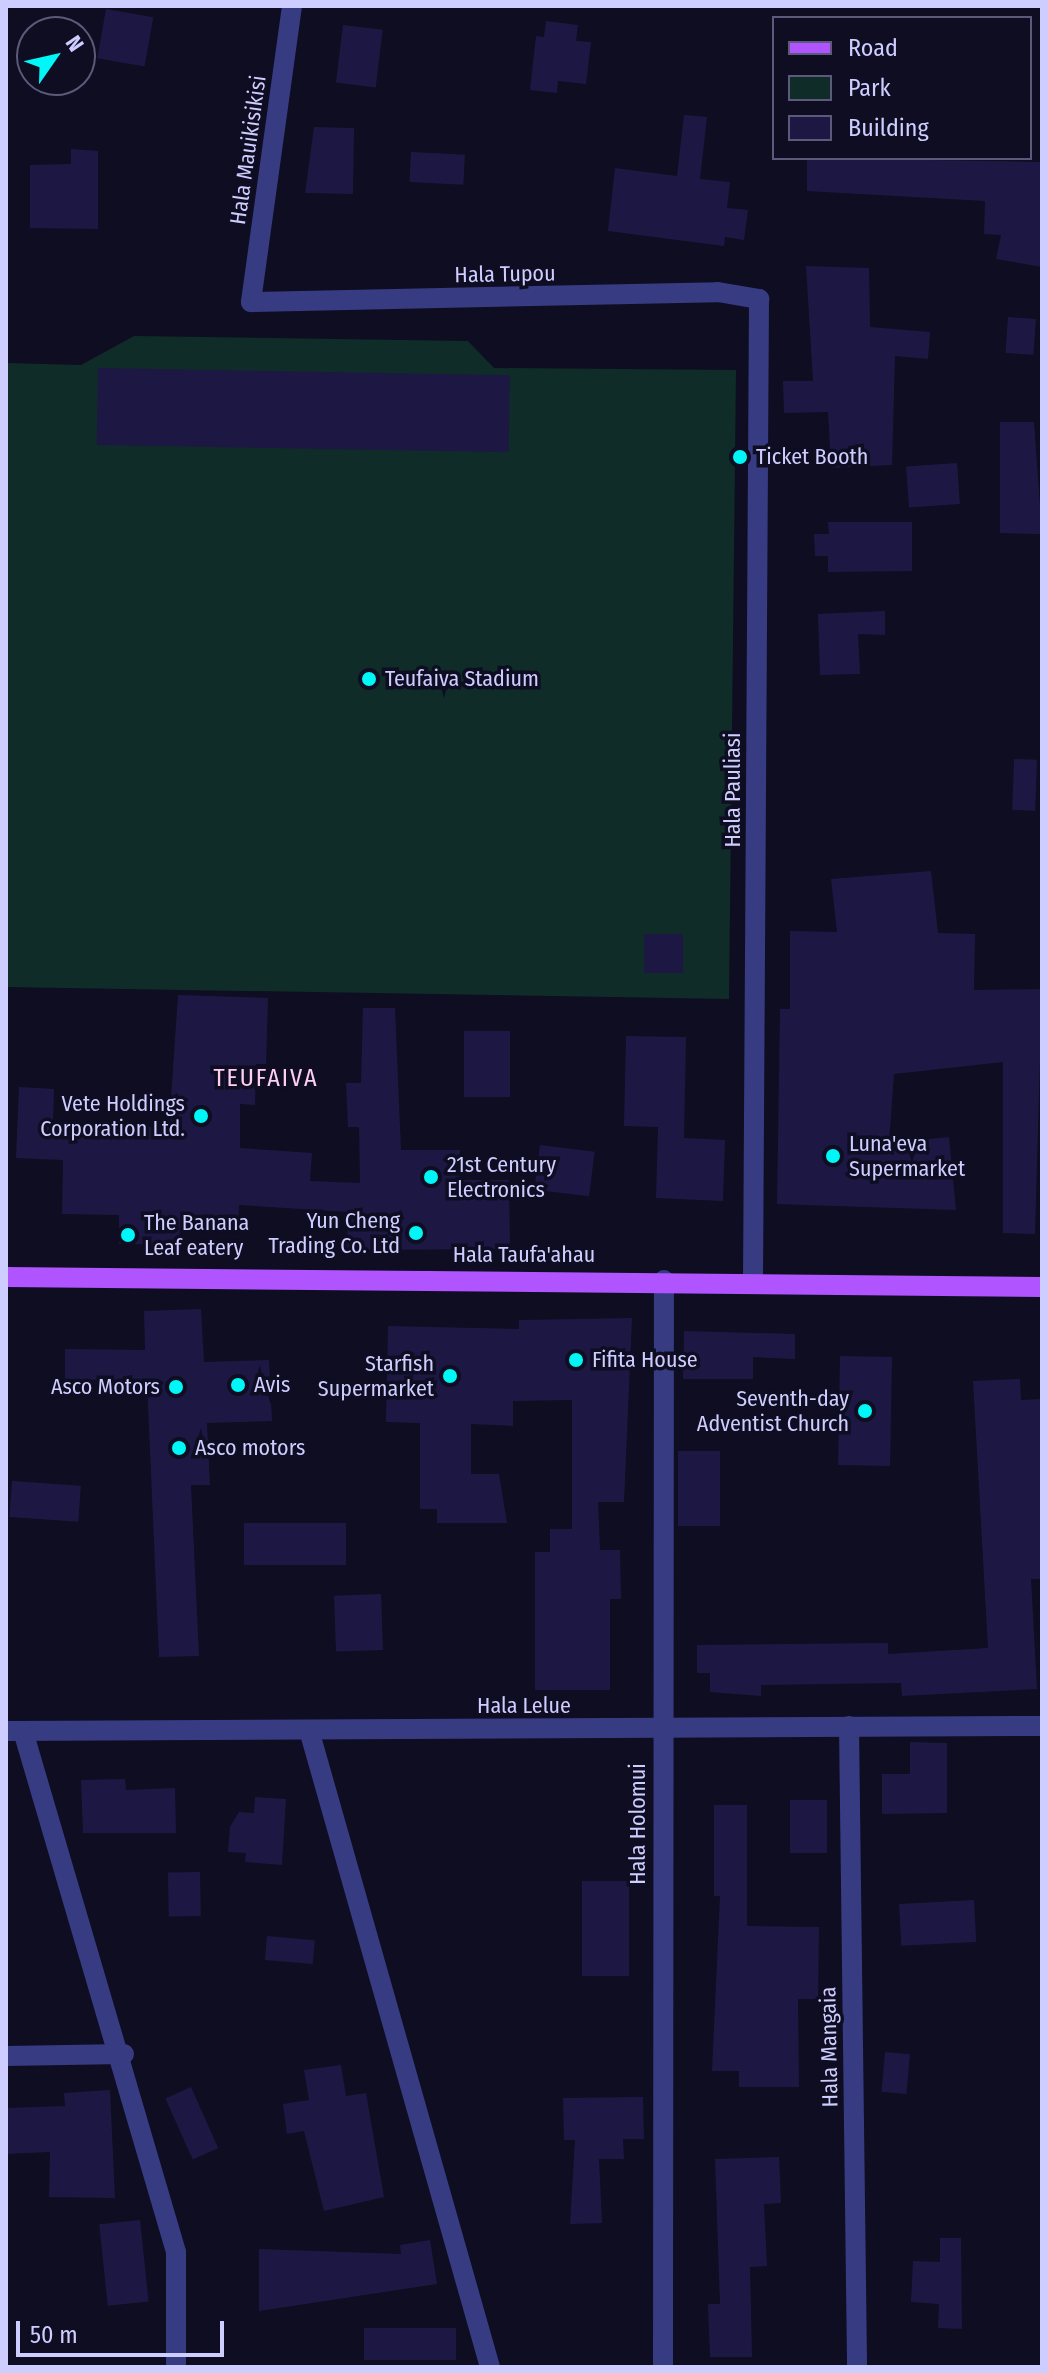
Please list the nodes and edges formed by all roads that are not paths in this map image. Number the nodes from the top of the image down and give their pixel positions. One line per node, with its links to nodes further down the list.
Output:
1 (292, 6): 3 (street, Hala Mauikisikisi)
2 (759, 299): 3 (street, Hala Tupou); 6 (street, Hala Pauliasi)
3 (251, 302)
4 (6, 1277): 5 (main road, Hala Taufa'ahau)
5 (664, 1280): 6 (main road, Hala Taufa'ahau); 10 (street, Hala Holomui)
6 (753, 1281): 7 (main road, Hala Taufa'ahau)
7 (1042, 1287)
8 (849, 1726): 9 (street, Hala Lelue); 10 (street, Hala Lelue); 18 (street, Hala Mangaia)
9 (1042, 1726)
10 (661, 1729): 11 (street, Hala Lelue); 17 (street, Hala Holomui)
11 (309, 1730): 12 (street, Hala Lelue); 16 (street)
12 (15, 1731): 13 (street)
13 (124, 2054): 14 (street); 15 (street)
14 (6, 2056)
15 (176, 2367)
16 (490, 2367)
17 (663, 2367)
18 (857, 2367)

